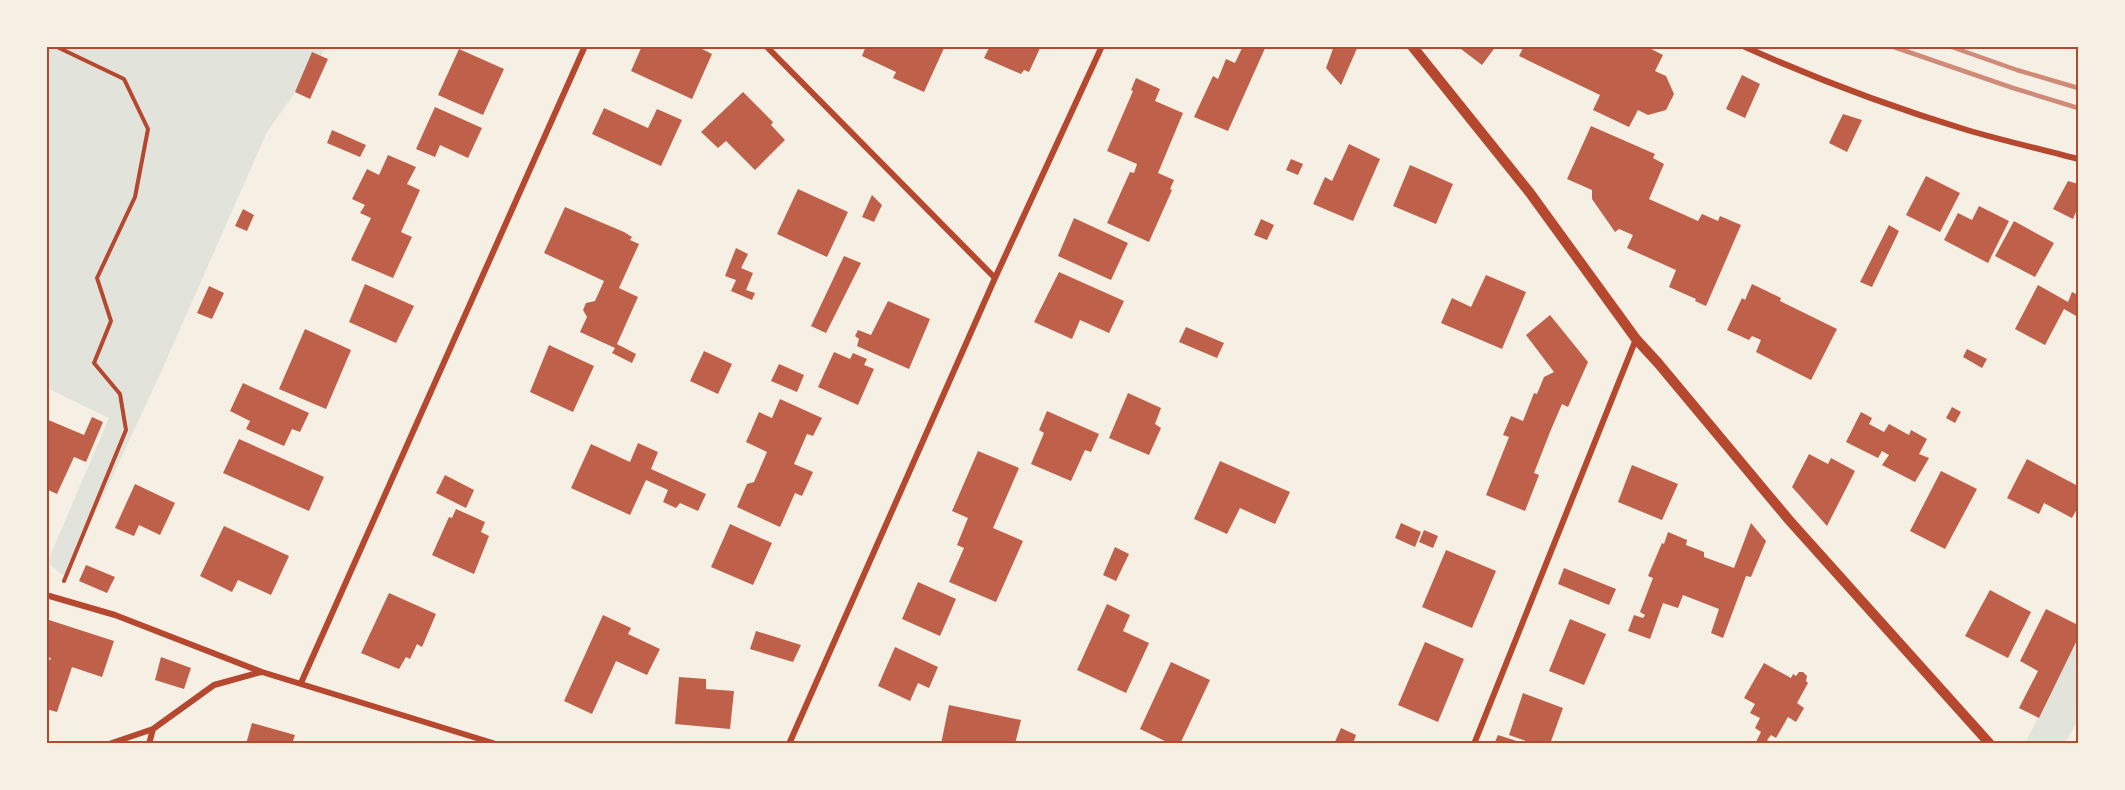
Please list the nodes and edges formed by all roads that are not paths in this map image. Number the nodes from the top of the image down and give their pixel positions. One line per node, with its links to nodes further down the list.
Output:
1 (585, 46): 11 (street)
2 (766, 46): 7 (street)
3 (1102, 46): 7 (street)
4 (1412, 46): 8 (street)
5 (1743, 46): 6 (street)
6 (2079, 159)
7 (994, 278): 16 (street)
8 (1636, 339): 17 (street); 18 (street)
9 (46, 595): 10 (street)
10 (262, 672): 11 (street); 12 (street)
11 (301, 683): 15 (street)
12 (153, 729): 13 (street); 14 (street)
13 (109, 744)
14 (149, 744)
15 (496, 744)
16 (789, 744)
17 (1474, 744)
18 (1990, 744)

